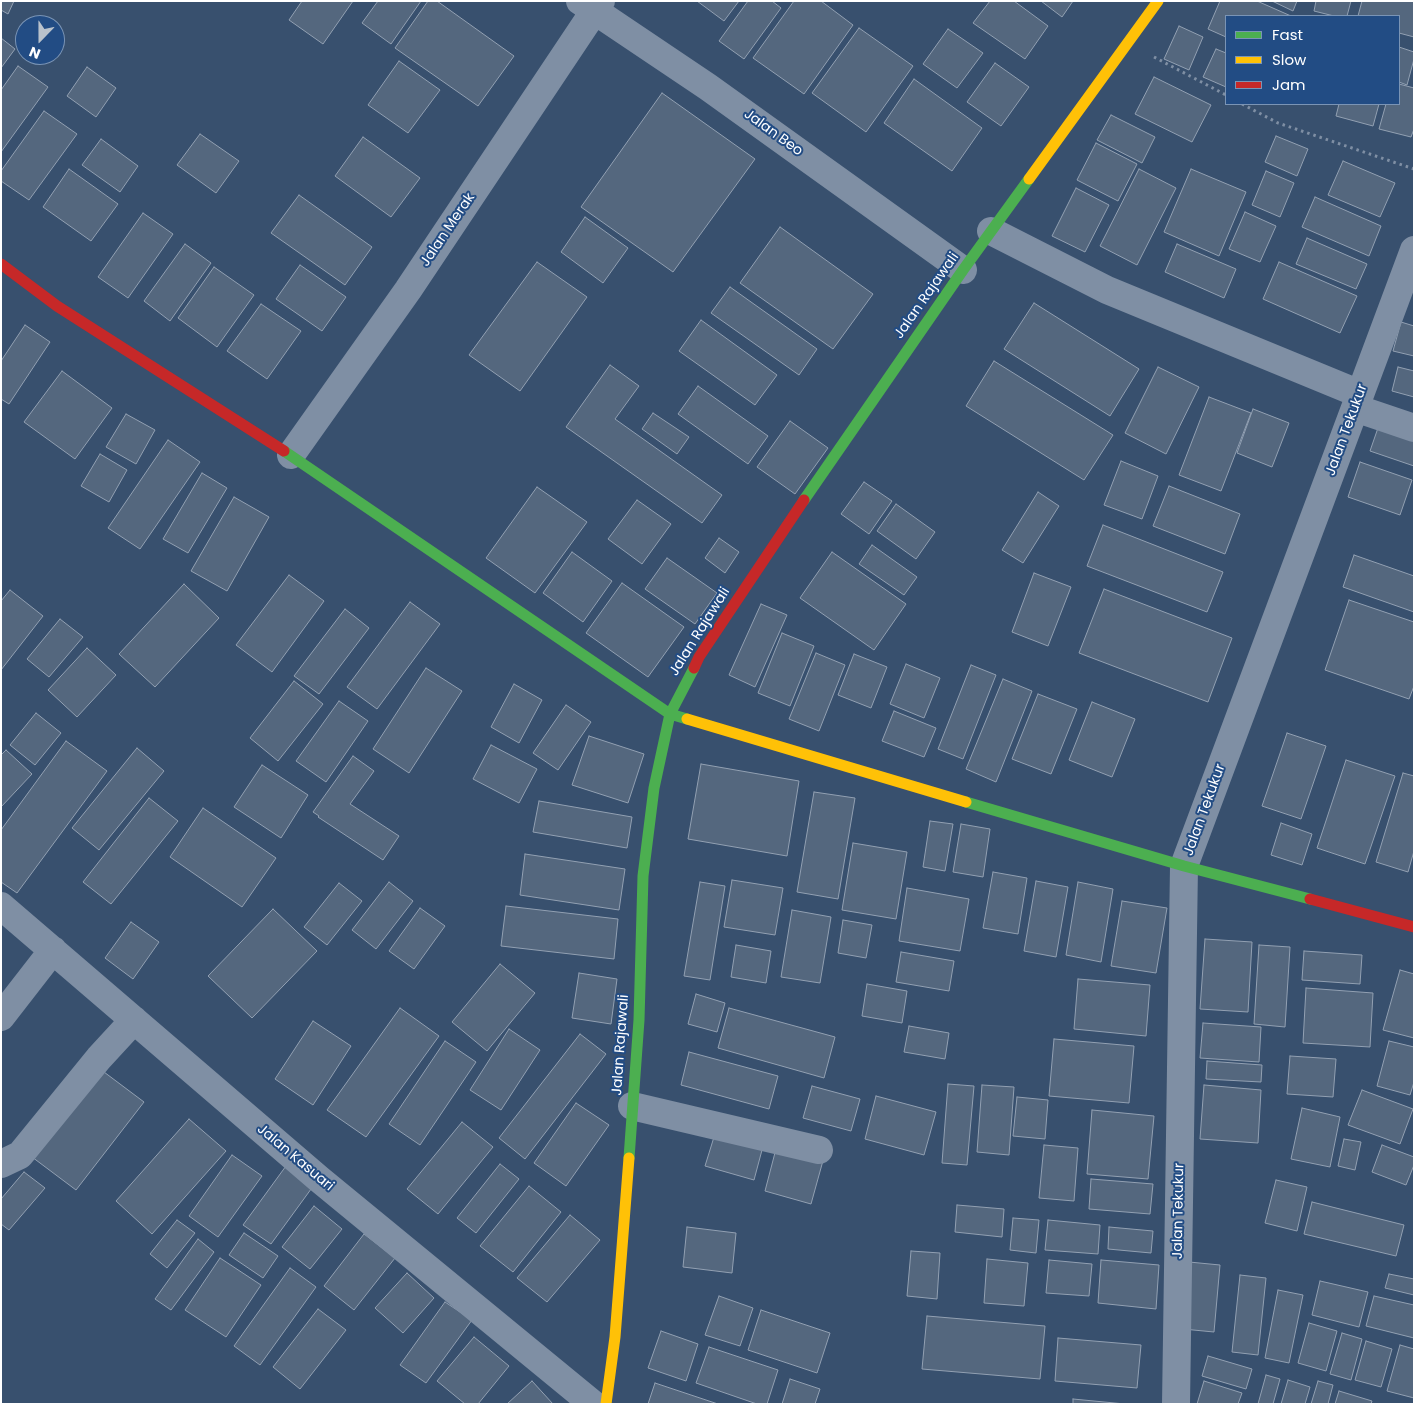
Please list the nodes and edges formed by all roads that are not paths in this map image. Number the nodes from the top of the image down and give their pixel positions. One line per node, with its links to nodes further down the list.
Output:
1 (1158, 1): 3 (street, Jalan Rajawali)
2 (592, 5): 6 (street, Jalan Beo); 9 (street, Jalan Merak)
3 (991, 231): 6 (street, Jalan Rajawali); 7 (street)
4 (1414, 250): 7 (street, Jalan Tekukur)
5 (1, 264): 9 (street)
6 (963, 270): 10 (street, Jalan Rajawali)
7 (1358, 401): 8 (street); 11 (street, Jalan Tekukur)
8 (1414, 428)
9 (291, 455): 10 (street)
10 (670, 714): 11 (street); 17 (street, Jalan Rajawali)
11 (1184, 866): 13 (street); 22 (street, Jalan Tekukur)
12 (1, 906): 14 (street, Jalan Kasuari)
13 (1414, 927)
14 (53, 950): 15 (street); 16 (street, Jalan Kasuari)
15 (1, 1017)
16 (134, 1020): 19 (street); 20 (street, Jalan Kasuari)
17 (632, 1106): 18 (street); 21 (street, Jalan Rajawali)
18 (819, 1150)
19 (1, 1164)
20 (593, 1404)
21 (606, 1404)
22 (1176, 1404)

